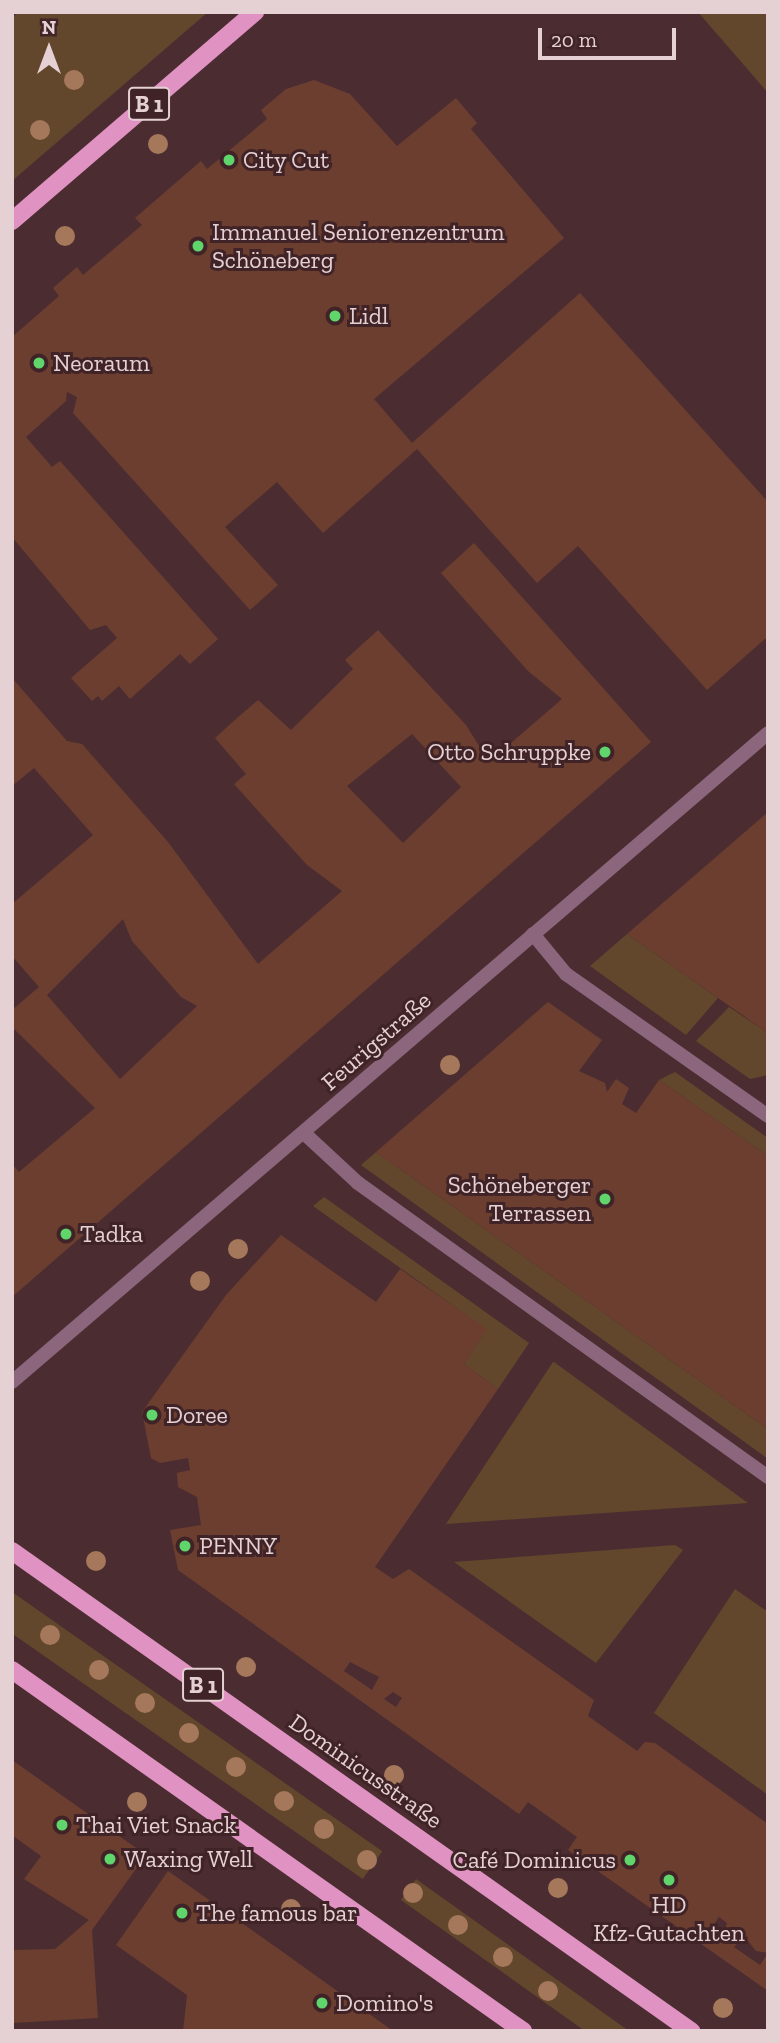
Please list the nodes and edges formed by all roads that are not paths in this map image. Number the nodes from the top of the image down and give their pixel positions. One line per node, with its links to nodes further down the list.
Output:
1 (255, 12): 2 (main road, B 1)
2 (12, 221)
3 (768, 733): 4 (street, Feurigstraße)
4 (533, 934): 5 (street); 6 (street, Feurigstraße)
5 (768, 1116)
6 (305, 1134): 7 (street, Feurigstraße); 8 (street)
7 (12, 1382)
8 (768, 1477)
9 (12, 1550): 12 (main road, Dominicusstraße / B 1)
10 (12, 1670): 11 (main road)
11 (523, 2031)
12 (691, 2031)

